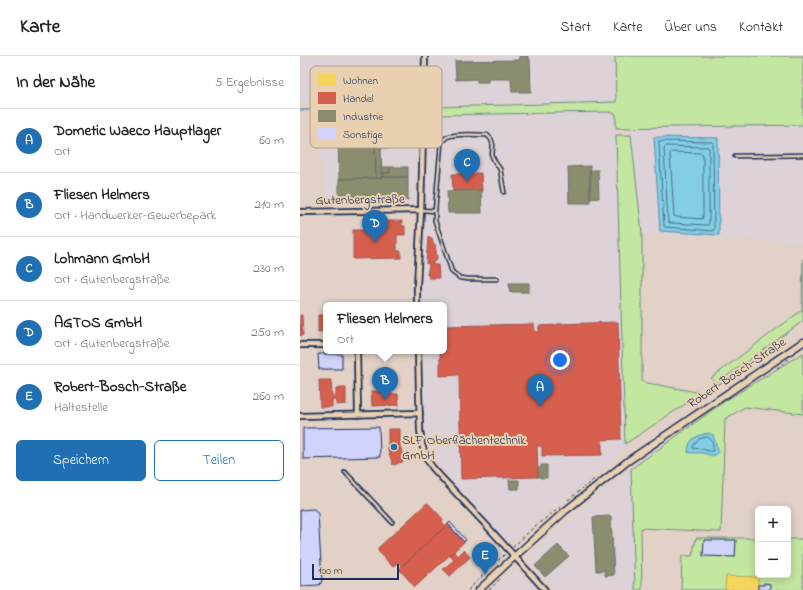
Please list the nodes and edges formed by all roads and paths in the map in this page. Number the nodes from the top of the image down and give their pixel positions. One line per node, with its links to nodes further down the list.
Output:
1 (425, 56): 2 (street, Gutenbergstraße)
2 (425, 66)
3 (442, 142): 8 (lane)
4 (423, 148): 9 (street, Gutenbergstraße)
5 (441, 148): 10 (lane)
6 (803, 155): 7 (lane)
7 (735, 156)
8 (504, 192)
9 (421, 210): 10 (lane); 11 (street, Gutenbergstraße); 13 (street, Gutenbergstraße)
10 (435, 211): 12 (lane)
11 (300, 212)
12 (497, 279)
13 (417, 302)
14 (803, 342): 26 (street, Robert-Bosch-Straße)
15 (300, 345): 16 (street)
16 (323, 345)
17 (357, 354): 22 (street)
18 (418, 354): 21 (street)
19 (791, 358): 20 (path)
20 (772, 371)
21 (420, 413): 22 (street); 26 (street)
22 (358, 415): 23 (street)
23 (300, 416)
24 (345, 472): 25 (lane)
25 (392, 522)
26 (514, 557): 28 (street, Robert-Bosch-Straße); 30 (street)
27 (504, 576): 29 (path)
28 (479, 590)
29 (489, 590)
30 (545, 590)

